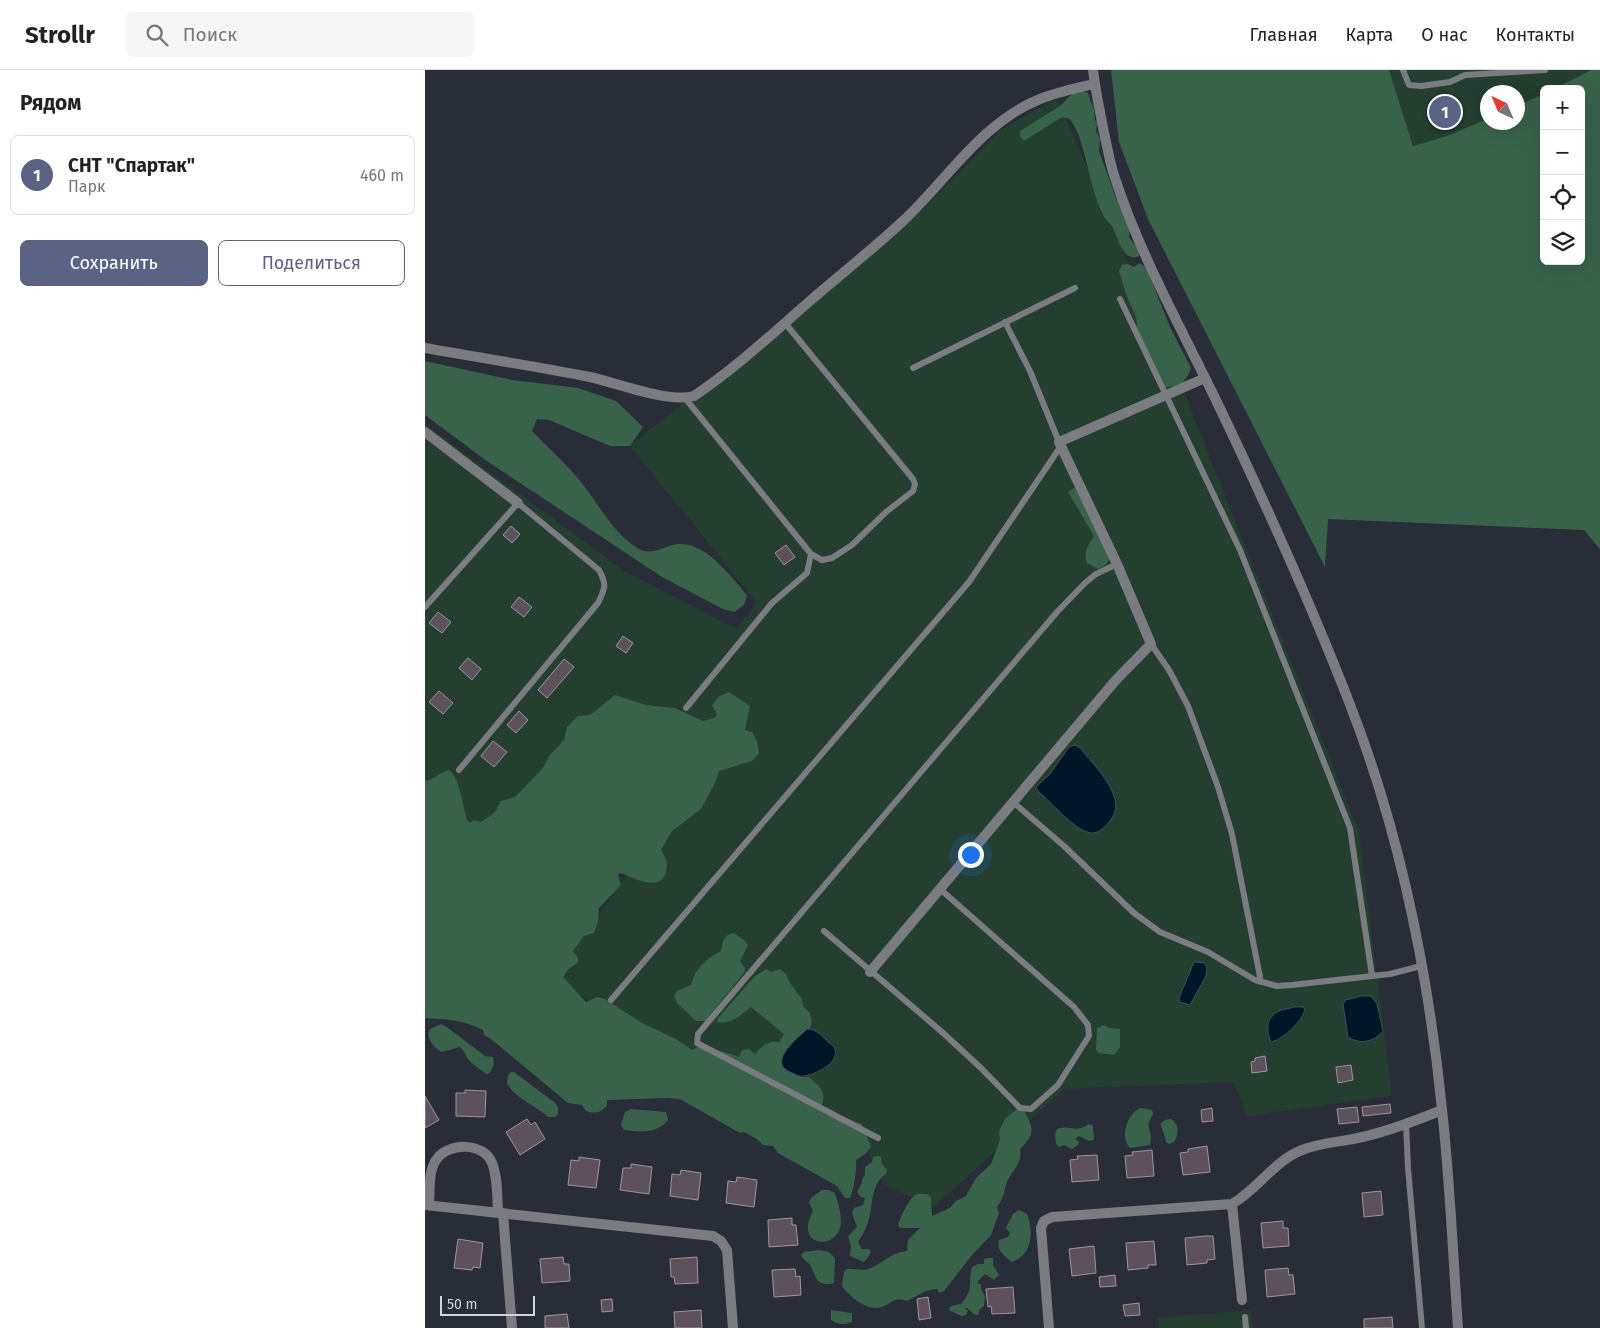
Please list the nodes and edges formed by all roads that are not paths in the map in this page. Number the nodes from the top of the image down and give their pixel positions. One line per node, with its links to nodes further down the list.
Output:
1 (1093, 70): 4 (street)
2 (1403, 70): 3 (lane)
3 (1545, 70)
4 (1094, 84): 7 (street); 11 (street)
5 (1075, 288): 8 (lane)
6 (1120, 299): 12 (lane)
7 (785, 322): 13 (street); 17 (lane)
8 (1005, 322): 10 (lane); 15 (lane)
9 (425, 348): 13 (street)
10 (913, 368)
11 (1205, 378): 12 (street); 26 (street)
12 (1166, 395): 15 (street); 28 (lane)
13 (685, 398): 17 (lane)
14 (425, 432): 16 (street)
15 (1060, 444): 18 (street); 30 (lane)
16 (518, 503): 19 (lane); 22 (lane)
17 (811, 554): 21 (lane)
18 (1117, 564): 20 (street); 33 (lane)
19 (425, 607)
20 (1151, 644): 23 (street); 29 (lane)
21 (686, 708)
22 (459, 770)
23 (1013, 802): 24 (street); 29 (lane)
24 (940, 889): 27 (street); 27 (lane)
25 (824, 931): 27 (lane)
26 (1421, 966): 28 (lane); 31 (street)
27 (870, 972)
28 (1372, 976): 29 (lane)
29 (1261, 982)
30 (611, 1000)
31 (1443, 1110): 32 (street); 44 (street)
32 (1406, 1124): 34 (street); 43 (lane)
33 (878, 1138)
34 (1232, 1204): 37 (street); 41 (street)
35 (427, 1205): 36 (street); 36 (street)
36 (500, 1213): 39 (street); 40 (street)
37 (1242, 1300)
38 (1245, 1317): 42 (lane)
39 (512, 1328)
40 (733, 1328)
41 (1049, 1328)
42 (1246, 1328)
43 (1422, 1328)
44 (1458, 1328)

